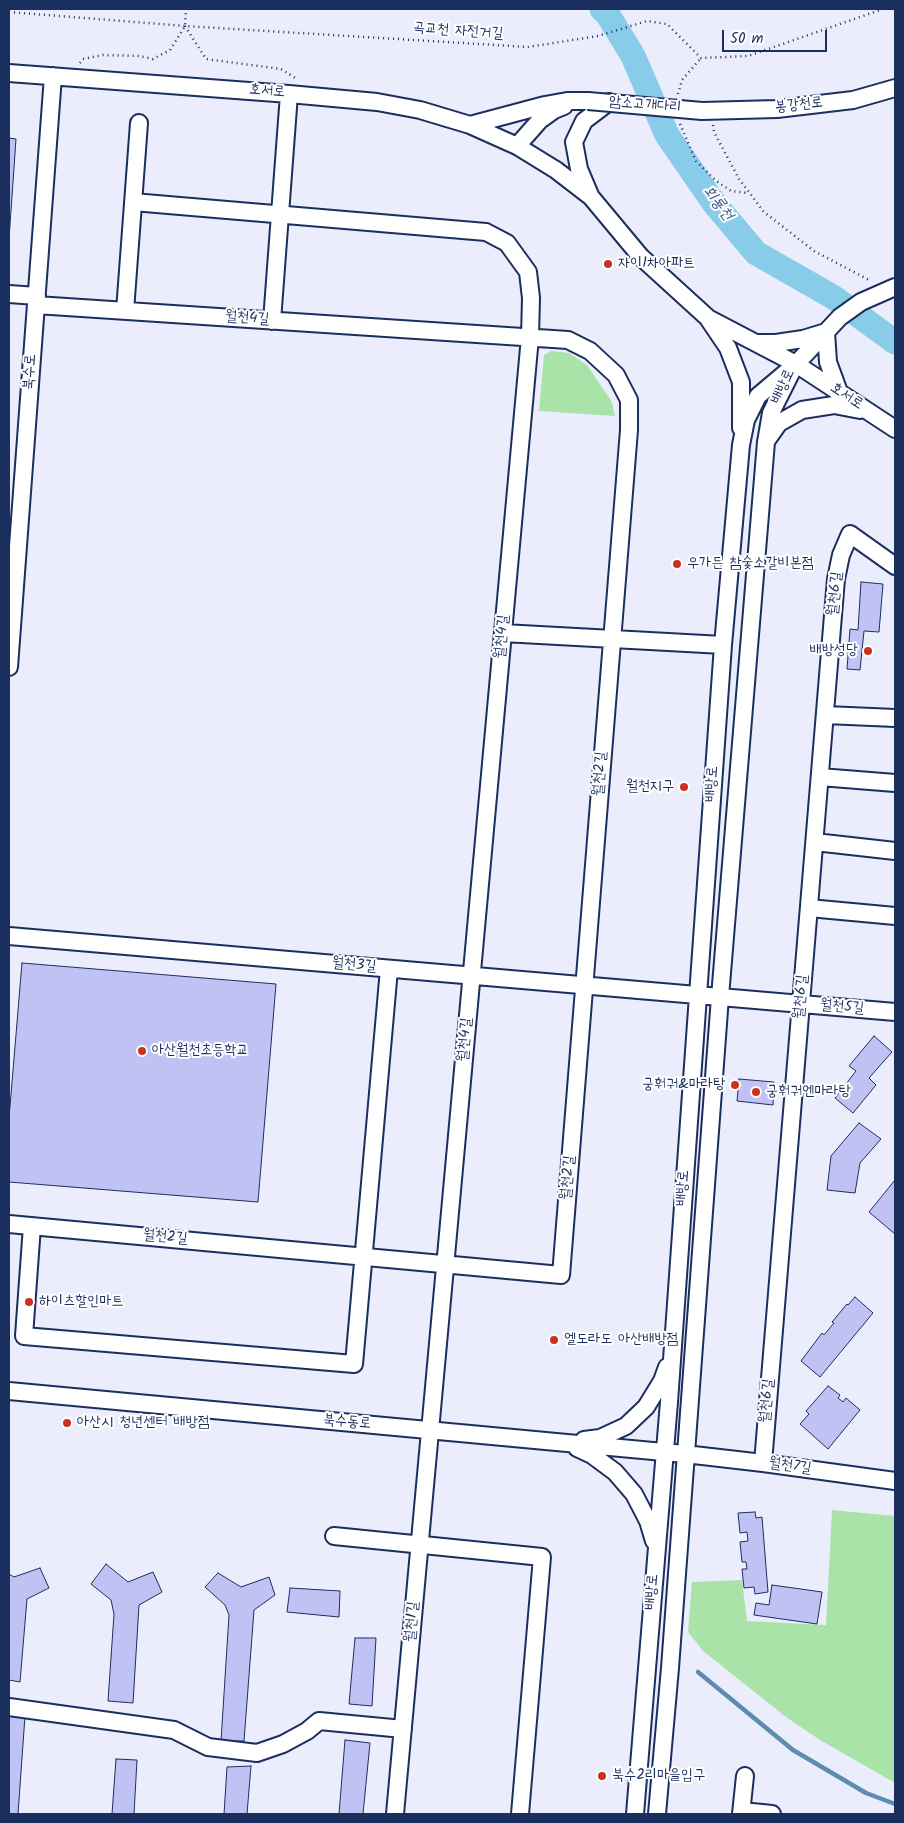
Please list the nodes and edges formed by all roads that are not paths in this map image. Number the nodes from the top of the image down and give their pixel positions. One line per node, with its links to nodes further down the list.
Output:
1 (9, 73): 2 (street, 호서로)
2 (53, 76): 4 (street, 호서로); 15 (street, 북수로)
3 (895, 88): 6 (street, 봉강천로)
4 (296, 94): 8 (street, 호서로); 12 (street)
5 (590, 108): 6 (street, 암소고개다리, bridge); 8 (street); 9 (street); 10 (street)
6 (706, 111)
7 (139, 122): 11 (street)
8 (470, 125): 9 (street, 호서로)
9 (517, 146): 10 (street, 호서로)
10 (591, 197): 17 (street)
11 (133, 202): 12 (street); 16 (street)
12 (280, 214): 18 (street); 19 (street)
13 (888, 291): 20 (street)
14 (9, 294): 15 (street, 월천4길)
15 (36, 300): 16 (street, 월천4길); 28 (street, 북수로)
16 (125, 311): 18 (street, 월천4길)
17 (708, 318): 21 (street, 호서로); 27 (street)
18 (272, 321): 19 (street, 월천4길)
19 (530, 337): 30 (street, 월천4길); 31 (street, 월천2길)
20 (815, 338): 21 (street); 22 (street); 23 (street)
21 (754, 342): 22 (street, 호서로)
22 (796, 364): 23 (street, 호서로); 26 (street, 배방로); 27 (street, 배방로)
23 (839, 392): 24 (street, 호서로)
24 (869, 412): 25 (street, 호서로); 26 (street)
25 (895, 430)
26 (766, 442): 47 (street, 배방로)
27 (741, 450): 32 (street, 배방로)
28 (15, 496): 33 (street, 북수로)
29 (895, 566): 34 (street, 월천6길)
30 (503, 633): 31 (street); 44 (street, 월천4길)
31 (611, 639): 32 (street); 45 (street, 월천2길)
32 (723, 645): 46 (street, 배방로)
33 (9, 668)
34 (826, 715): 35 (street); 36 (street, 월천6길)
35 (895, 718)
36 (820, 777): 37 (street); 38 (street, 월천6길)
37 (895, 783)
38 (815, 842): 39 (street); 40 (street, 월천6길)
39 (895, 850)
40 (809, 908): 41 (street); 48 (street, 월천6길)
41 (895, 916)
42 (9, 936): 43 (street, 월천3길)
43 (388, 968): 44 (street, 월천3길); 52 (street)
44 (472, 976): 45 (street, 월천3길); 53 (street, 월천4길)
45 (584, 985): 46 (street, 월천3길); 53 (street, 월천2길)
46 (698, 995): 47 (street, 월천5길); 54 (street, 배방로)
47 (720, 997): 48 (street, 월천5길); 59 (street, 배방로)
48 (801, 1004): 49 (street, 월천5길); 60 (street, 월천6길)
49 (895, 1012)
50 (9, 1224): 51 (street, 월천2길)
51 (32, 1226): 52 (street, 월천2길); 52 (street)
52 (364, 1256): 53 (street, 월천2길)
53 (446, 1264): 56 (street, 월천4길)
54 (672, 1348): 57 (street); 58 (street, 배방로)
55 (9, 1392): 56 (street, 북수동로)
56 (430, 1430): 57 (street, 북수동로); 63 (street, 월천1길)
57 (566, 1443): 58 (street, 북수동로); 64 (street)
58 (665, 1452): 59 (street, 북수동로); 64 (street, 배방로)
59 (685, 1454): 60 (street, 월천7길); 72 (street, 배방로)
60 (763, 1463): 61 (street, 월천7길)
61 (895, 1481)
62 (334, 1536): 63 (street)
63 (420, 1544): 66 (street, 월천1길); 70 (street)
64 (656, 1551): 71 (street, 배방로)
65 (9, 1707): 66 (street)
66 (403, 1729): 69 (street, 월천1길)
67 (745, 1776): 68 (street)
68 (742, 1813): 73 (street)
69 (395, 1814)
70 (520, 1814)
71 (635, 1814)
72 (657, 1814)
73 (772, 1814)

